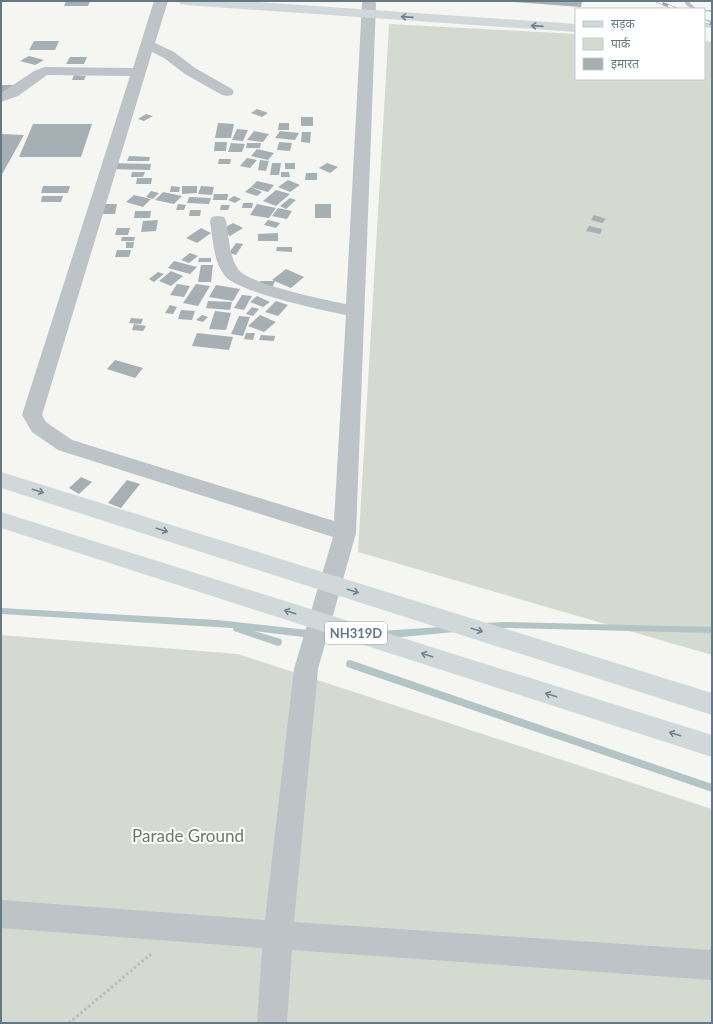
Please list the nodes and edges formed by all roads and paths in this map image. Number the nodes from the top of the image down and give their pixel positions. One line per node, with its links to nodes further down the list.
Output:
1 (161, 1): 7 (street)
2 (185, 1): 4 (main road)
3 (339, 1): 4 (main road)
4 (374, 5): 5 (main road); 6 (main road, one-way to 4); 12 (street)
5 (575, 17)
6 (575, 28)
7 (147, 45): 8 (street); 9 (street)
8 (139, 72): 10 (street); 15 (street)
9 (227, 92)
10 (1, 98)
11 (218, 221): 12 (street)
12 (355, 312): 15 (street)
13 (1, 480): 16 (main road, NH319D, one-way to 16)
14 (1, 520): 17 (main road, NH319D, one-way to 14)
15 (345, 533): 20 (street)
16 (712, 704)
17 (712, 746)
18 (1, 914): 19 (street)
19 (184, 927): 20 (street); 22 (path)
20 (278, 935): 21 (street); 23 (street)
21 (712, 965)
22 (69, 1023)
23 (272, 1023)

